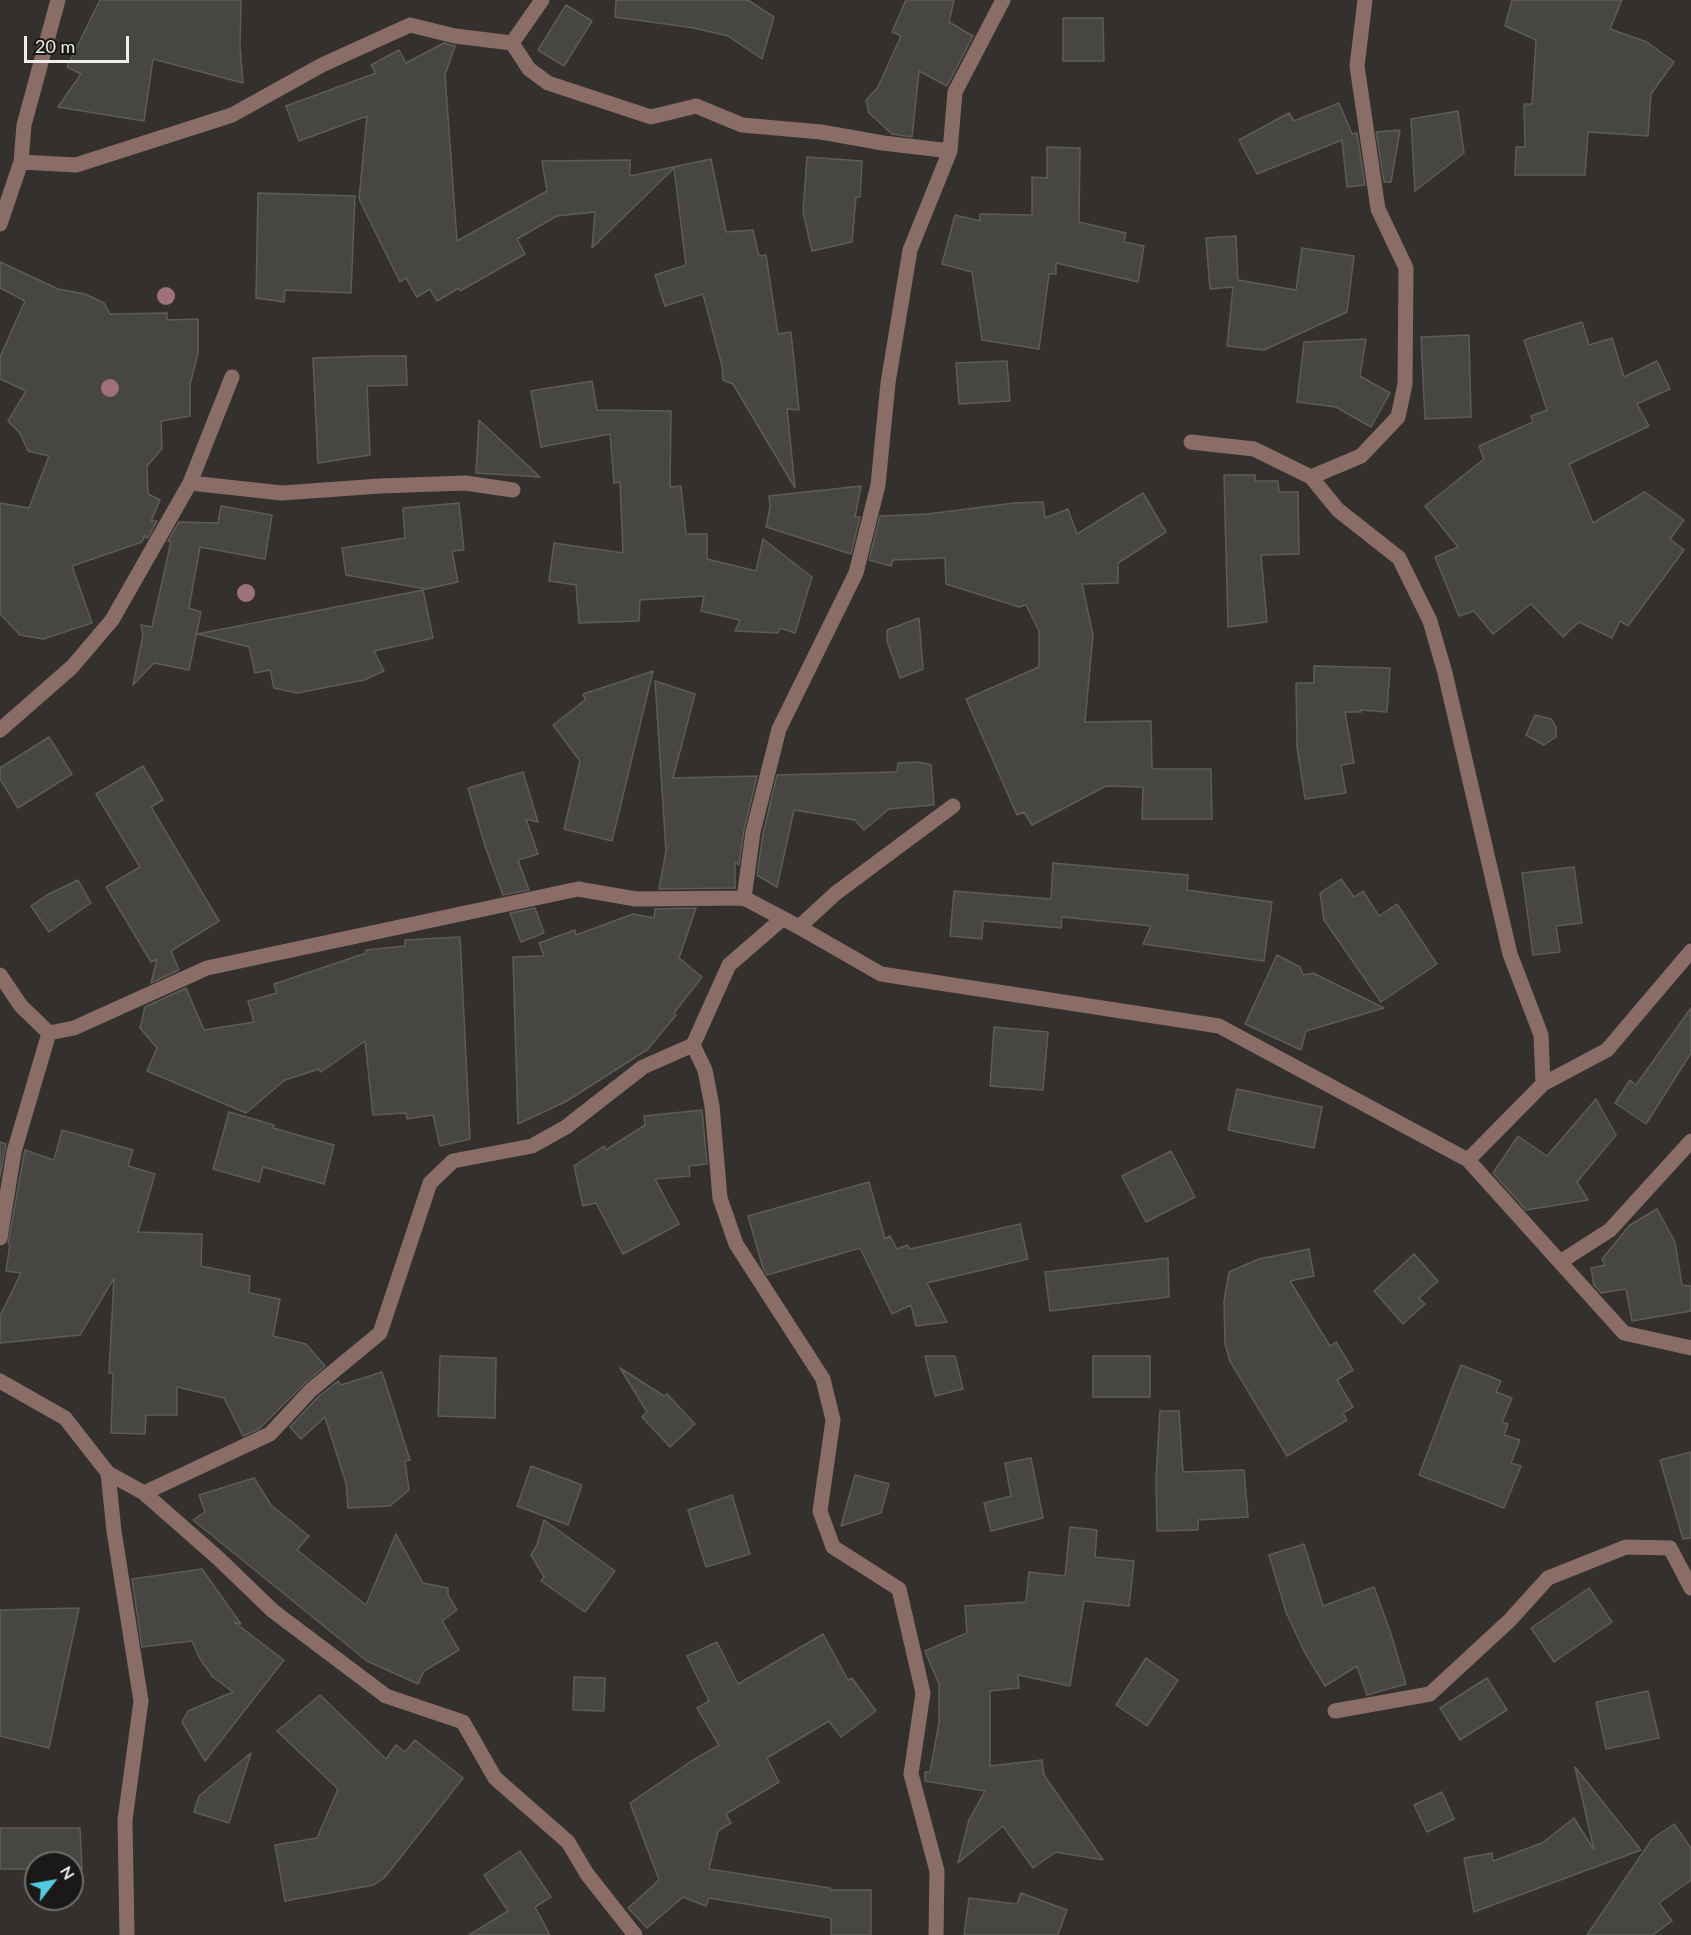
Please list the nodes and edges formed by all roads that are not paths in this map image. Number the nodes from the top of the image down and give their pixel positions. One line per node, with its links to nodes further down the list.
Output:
1 (58, 0): 7 (street)
2 (542, 0): 5 (street)
3 (1003, 0): 6 (street)
4 (1365, 0): 11 (street)
5 (512, 43): 6 (street); 7 (street)
6 (950, 151): 16 (street)
7 (21, 162): 8 (street)
8 (0, 224)
9 (232, 377): 12 (street)
10 (1191, 442): 11 (street)
11 (1311, 477): 23 (street)
12 (190, 483): 13 (street); 14 (street)
13 (513, 490)
14 (0, 730)
15 (952, 806): 18 (street)
16 (744, 898): 17 (street); 21 (street)
17 (782, 919): 18 (street); 22 (street)
18 (799, 927): 25 (street)
19 (1691, 951): 23 (street)
20 (0, 975): 21 (street)
21 (49, 1033): 26 (street)
22 (693, 1045): 31 (street); 36 (street)
23 (1543, 1084): 25 (street)
24 (1691, 1141): 27 (street)
25 (1468, 1160): 27 (street)
26 (0, 1238)
27 (1560, 1262): 28 (street)
28 (1691, 1348)
29 (0, 1381): 30 (street)
30 (108, 1473): 31 (street); 34 (street)
31 (144, 1493): 35 (street)
32 (1691, 1588): 33 (street)
33 (1335, 1711)
34 (127, 1935)
35 (635, 1935)
36 (936, 1935)

